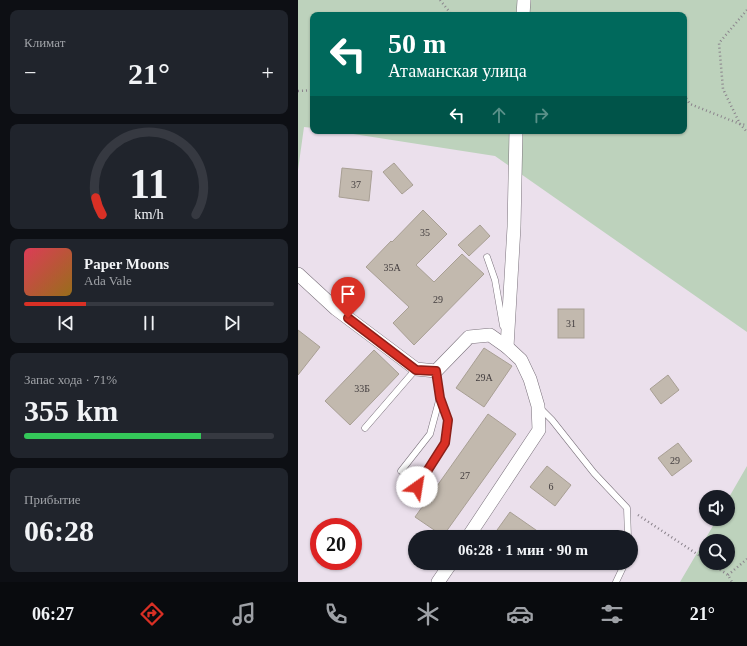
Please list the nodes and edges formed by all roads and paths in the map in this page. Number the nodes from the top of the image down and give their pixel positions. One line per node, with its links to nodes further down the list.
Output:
1 (440, 0): 4 (path)
2 (524, 0): 5 (street)
3 (747, 10): 9 (path)
4 (450, 12)
5 (523, 12)
6 (310, 90): 7 (path)
7 (298, 91)
8 (687, 100): 9 (path)
9 (740, 124): 10 (path); 11 (path)
10 (747, 125)
11 (747, 132)
12 (516, 134): 15 (street)
13 (487, 257): 15 (lane)
14 (298, 274): 16 (street)
15 (508, 347): 17 (street); 19 (street)
16 (416, 370): 17 (street); 20 (lane)
17 (436, 371): 18 (lane)
18 (440, 398): 21 (lane); 22 (lane)
19 (538, 406): 23 (lane); 24 (street)
20 (365, 428)
21 (401, 471)
22 (417, 487)
23 (627, 508): 25 (lane); 26 (path)
24 (473, 530)
25 (628, 530)
26 (699, 555)
27 (747, 559): 31 (path)
28 (446, 570): 32 (street)
29 (622, 570): 33 (lane)
30 (720, 570): 31 (path)
31 (728, 575): 34 (path)
32 (438, 582)
33 (616, 582)
34 (732, 582)

